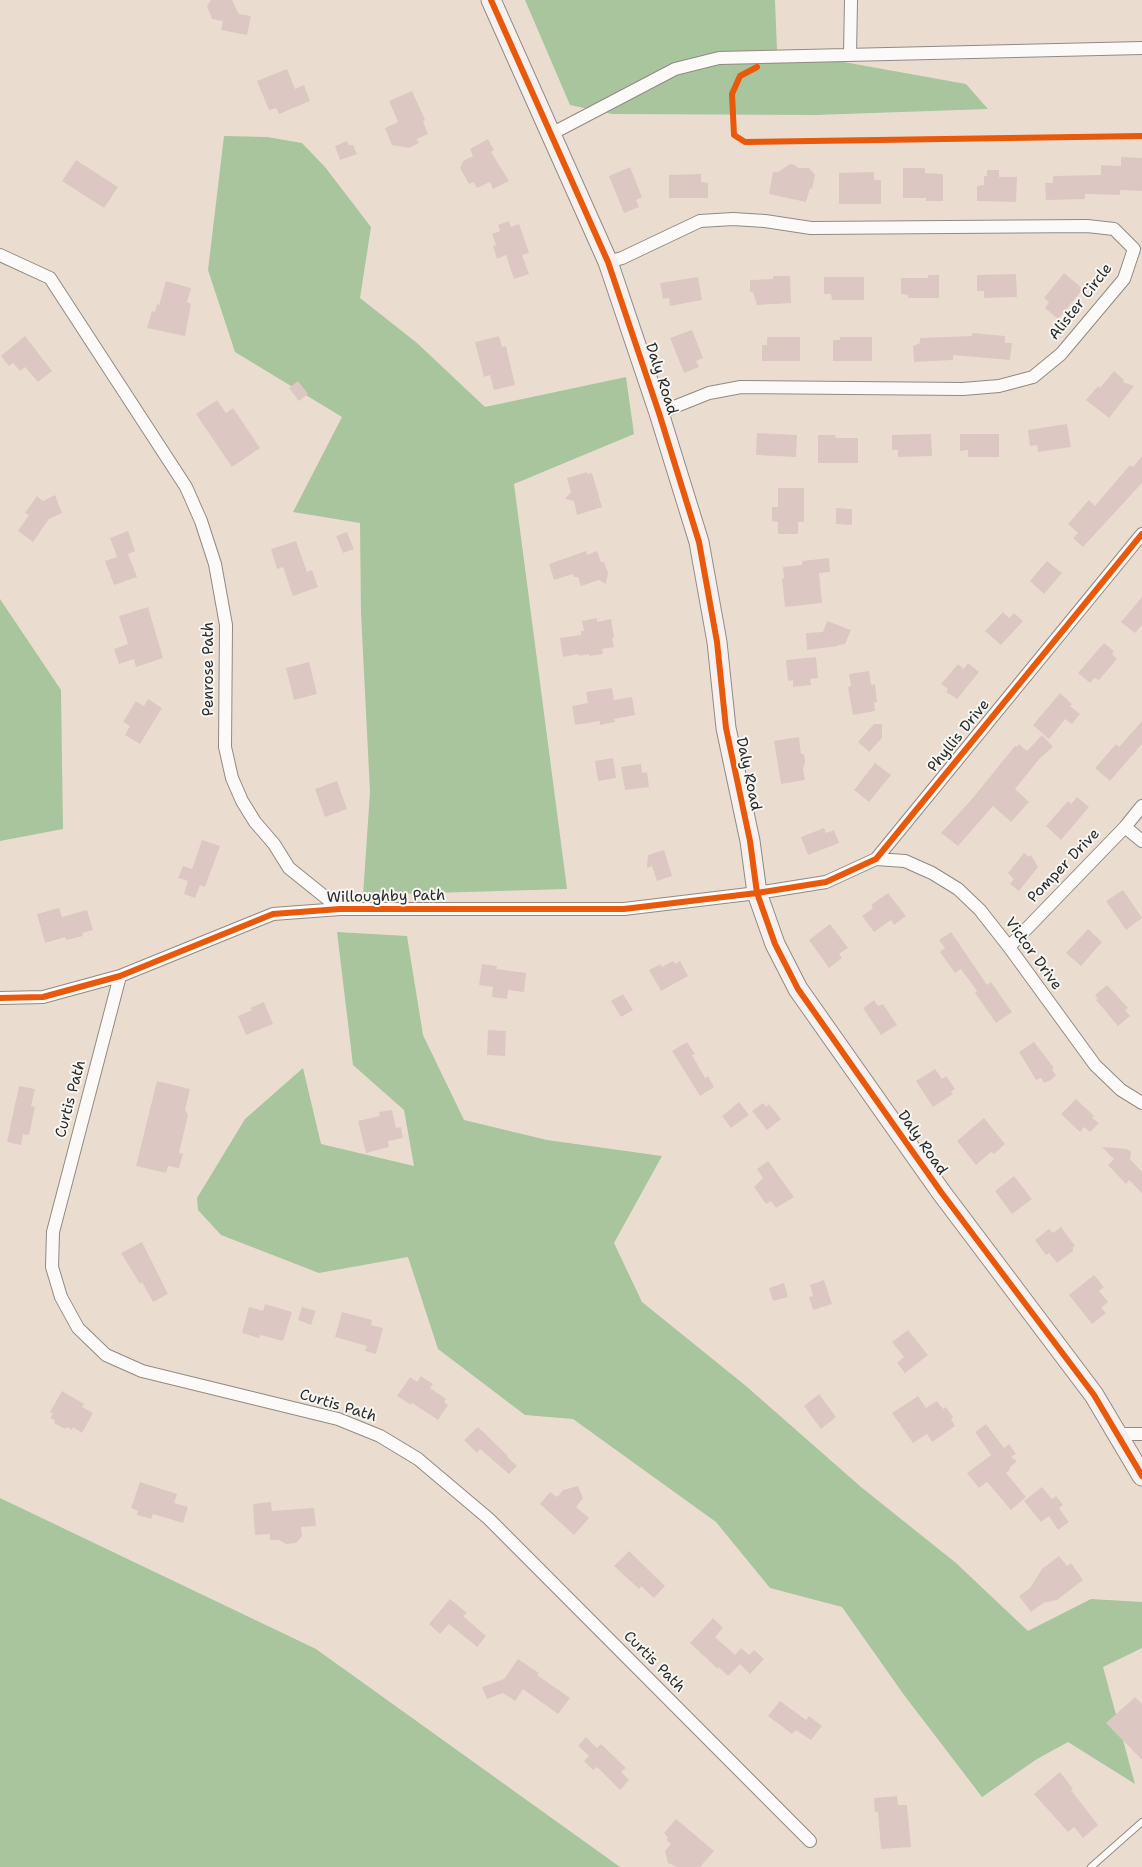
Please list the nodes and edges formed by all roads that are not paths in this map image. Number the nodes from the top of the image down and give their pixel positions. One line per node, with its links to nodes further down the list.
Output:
1 (492, 0): 5 (street, Daly Road)
2 (851, 0): 4 (street)
3 (1142, 48): 4 (street)
4 (850, 55): 5 (street)
5 (551, 134): 7 (street, Daly Road)
6 (0, 255): 15 (street, Penrose Path)
7 (608, 262): 8 (street, Daly Road); 8 (street, Alister Circle)
8 (659, 413): 14 (street, Daly Road)
9 (1142, 534): 13 (street, Phyllis Drive)
10 (1142, 806): 11 (street, Pomper Drive)
11 (1125, 827): 12 (street); 16 (street, Pomper Drive)
12 (1142, 841)
13 (876, 859): 14 (street, Phyllis Drive); 16 (street, Victor Drive)
14 (757, 893): 15 (street, Willoughby Path); 20 (street, Daly Road)
15 (340, 909): 17 (street, Willoughby Path)
16 (1009, 946): 19 (street, Victor Drive)
17 (120, 976): 18 (street, Willoughby Path); 24 (street, Curtis Path)
18 (0, 998)
19 (1142, 1103)
20 (1116, 1434): 21 (street); 22 (street, Daly Road)
21 (1142, 1434)
22 (1142, 1476)
23 (1142, 1822): 25 (lane)
24 (810, 1841)
25 (1091, 1867)

